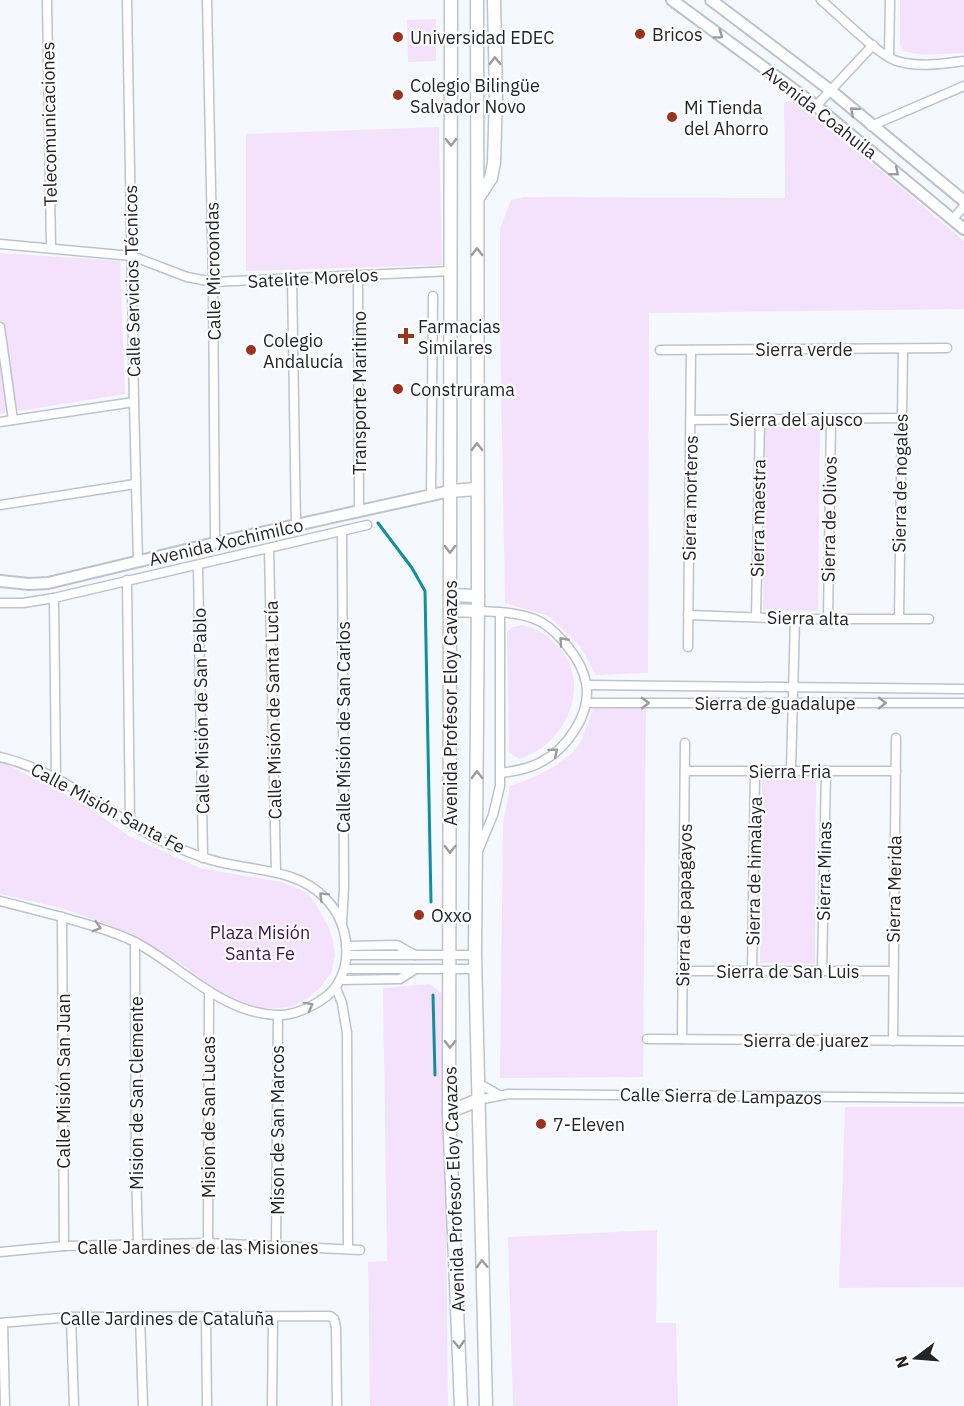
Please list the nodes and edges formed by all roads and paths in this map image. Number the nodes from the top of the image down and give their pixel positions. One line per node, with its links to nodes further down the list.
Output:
1 (47, 0): 24 (street, Telecomunicaciones)
2 (127, 0): 25 (street, Calle Servicios Técnicos)
3 (207, 0): 29 (street, Calle Microondas)
4 (451, 0): 26 (main road, Avenida Profesor Eloy Cavazos, one-way to 26)
5 (477, 0): 18 (main road, Avenida Profesor Eloy Cavazos)
6 (494, 0): 18 (main road, one-way to 6)
7 (672, 0): 16 (street, Avenida Coahuila, one-way to 16)
8 (711, 0): 15 (street, Avenida Coahuila)
9 (890, 0): 12 (street)
10 (825, 2): 11 (street)
11 (873, 45): 12 (street); 15 (street)
12 (889, 57): 13 (street)
13 (964, 61)
14 (964, 86): 17 (street)
15 (830, 90): 16 (street); 17 (street, Avenida Coahuila, one-way to 15)
16 (816, 106): 21 (street, Avenida Coahuila, one-way to 21)
17 (871, 126): 19 (street, Avenida Coahuila)
18 (477, 199): 44 (main road, Avenida Profesor Eloy Cavazos, one-way to 18)
19 (964, 201)
20 (964, 206): 21 (street)
21 (952, 220): 22 (street, Avenida Coahuila)
22 (964, 229)
23 (0, 244): 24 (street, Satelite Morelos)
24 (51, 248): 25 (street, Satelite Morelos)
25 (132, 256): 29 (street, Satelite Morelos); 36 (street, Calle Servicios Técnicos)
26 (452, 271): 27 (street, Satelite Morelos); 45 (main road, Avenida Profesor Eloy Cavazos)
27 (358, 275): 28 (street, Satelite Morelos); 48 (street, Transporte Maritimo)
28 (292, 279): 29 (street, Satelite Morelos); 50 (street)
29 (213, 282): 52 (street, Calle Microondas)
30 (433, 296): 46 (street)
31 (0, 327): 39 (street)
32 (947, 348): 33 (street, Sierra verde)
33 (903, 349): 35 (street, Sierra verde); 37 (street, Sierra de nogales)
34 (660, 350): 35 (street, Sierra verde)
35 (691, 350): 40 (street, Sierra morteros)
36 (134, 402): 39 (street); 43 (street, Calle Servicios Técnicos)
37 (900, 418): 41 (street, Sierra del ajusco); 68 (street, Sierra de nogales)
38 (760, 419): 40 (street, Sierra del ajusco); 41 (street, Sierra del ajusco); 66 (street, Sierra maestra)
39 (13, 420): 42 (street)
40 (691, 420): 65 (street, Sierra morteros)
41 (831, 420): 67 (street, Sierra de Olivos)
42 (0, 422)
43 (135, 484): 47 (street); 54 (street, Calle Servicios Técnicos)
44 (477, 489): 45 (main road); 59 (main road, Avenida Profesor Eloy Cavazos)
45 (450, 491): 46 (street, Avenida Xochimilco); 58 (main road, Avenida Profesor Eloy Cavazos, one-way to 58)
46 (431, 495): 48 (street, Avenida Xochimilco)
47 (0, 505)
48 (359, 511): 50 (street, Avenida Xochimilco)
49 (367, 525): 51 (street)
50 (296, 526): 52 (street, Avenida Xochimilco)
51 (342, 531): 53 (street); 94 (street, Calle Misión de San Carlos)
52 (215, 543): 54 (street, Avenida Xochimilco)
53 (269, 549): 55 (street); 91 (street, Calle Misión de Santa Lucía)
54 (138, 562): 57 (street, Avenida Xochimilco)
55 (198, 565): 56 (street); 90 (street, Calle Misión de San Pablo)
56 (127, 580): 60 (street); 88 (street)
57 (0, 581)
58 (450, 595): 59 (main road); 62 (main road, Avenida Profesor Eloy Cavazos)
59 (478, 596): 63 (main road, Avenida Profesor Eloy Cavazos)
60 (54, 598): 61 (street); 87 (street)
61 (0, 603)
62 (450, 610): 63 (main road); 97 (main road, Avenida Profesor Eloy Cavazos, one-way to 97)
63 (478, 611): 64 (street); 89 (main road, Avenida Profesor Eloy Cavazos, one-way to 63)
64 (500, 612): 72 (street, one-way to 64); 86 (street)
65 (688, 615): 66 (street, Sierra alta); 71 (street, Sierra morteros)
66 (756, 617): 69 (street, Sierra alta)
67 (828, 618): 68 (street, Sierra alta); 69 (street, Sierra alta)
68 (899, 618): 70 (street, Sierra alta)
69 (795, 619): 73 (street)
70 (928, 619)
71 (688, 646)
72 (587, 685): 73 (street, Sierra de guadalupe); 75 (street)
73 (793, 688): 74 (street, Sierra de guadalupe); 76 (street)
74 (964, 689)
75 (586, 703): 76 (street, Sierra de guadalupe, one-way to 76); 86 (street, one-way to 75)
76 (793, 703): 77 (street, Sierra de guadalupe, one-way to 77); 81 (street)
77 (964, 703)
78 (896, 738): 85 (street, Sierra Merida)
79 (685, 743): 82 (street, Sierra de papagayos)
80 (0, 756): 87 (street, Calle Misión Santa Fe)
81 (791, 770): 83 (street, Sierra Fria); 84 (street, Sierra Fria)
82 (685, 771): 83 (street, Sierra Fria); 103 (street, Sierra de papagayos)
83 (755, 771): 104 (street, Sierra de himalaya)
84 (826, 771): 85 (street, Sierra Fria); 105 (street, Sierra Minas)
85 (896, 771): 106 (street, Sierra Merida)
86 (501, 773): 89 (street)
87 (56, 777): 88 (street, Calle Misión Santa Fe)
88 (130, 823): 90 (street, Calle Misión Santa Fe)
89 (476, 854): 98 (main road, Avenida Profesor Eloy Cavazos)
90 (203, 858): 91 (street, Calle Misión Santa Fe)
91 (276, 872): 94 (street, Calle Misión Santa Fe, one-way to 91)
92 (0, 901): 93 (street)
93 (62, 917): 95 (street, one-way to 95); 122 (street, Calle Misión San Juan)
94 (342, 923): 96 (street, Calle Misión Santa Fe)
95 (135, 942): 108 (street); 120 (street, Mision de San Clemente)
96 (346, 951): 97 (street); 99 (street, Calle Misión Santa Fe)
97 (451, 955): 98 (street); 100 (main road, Avenida Profesor Eloy Cavazos)
98 (475, 955): 101 (main road, Avenida Profesor Eloy Cavazos)
99 (345, 969): 102 (street); 107 (street, Calle Misión Santa Fe)
100 (451, 969): 101 (street); 102 (street); 118 (main road, Avenida Profesor Eloy Cavazos, one-way to 118)
101 (476, 969): 114 (main road, Avenida Profesor Eloy Cavazos)
102 (414, 970): 107 (street)
103 (683, 971): 104 (street, Sierra de San Luis); 111 (street, Sierra de papagayos)
104 (752, 971): 105 (street, Sierra de San Luis)
105 (822, 971): 106 (street, Sierra de San Luis)
106 (892, 971): 112 (street, Sierra Merida)
107 (338, 984): 109 (street, one-way to 107); 123 (street)
108 (209, 992): 109 (street); 119 (street, Mision de San Lucas)
109 (278, 1015): 121 (street, Mison de San Marcos)
110 (647, 1039): 111 (street, Sierra de juarez)
111 (682, 1039): 112 (street, Sierra de juarez)
112 (893, 1041): 113 (street, Sierra de juarez)
113 (964, 1041)
114 (478, 1083): 115 (street); 117 (main road, Avenida Profesor Eloy Cavazos)
115 (499, 1095): 116 (street, Calle Sierra de Lampazos); 117 (street, Calle Sierra de Lampazos)
116 (964, 1098)
117 (478, 1100): 118 (main road); 138 (main road, Avenida Profesor Eloy Cavazos, one-way to 117)
118 (449, 1112): 137 (main road, Avenida Profesor Eloy Cavazos, one-way to 137)
119 (208, 1243): 120 (street, Calle Jardines de las Misiones); 121 (street, Calle Jardines de las Misiones)
120 (138, 1244): 122 (street, Calle Jardines de las Misiones)
121 (276, 1245): 123 (street, Calle Jardines de las Misiones)
122 (64, 1246): 125 (street, Calle Jardines de las Misiones)
123 (348, 1249): 124 (street, Calle Jardines de las Misiones)
124 (360, 1250)
125 (0, 1252)
126 (141, 1316): 127 (street, Calle Jardines de Cataluña); 128 (street, Calle Jardines de Cataluña); 133 (street)
127 (71, 1317): 130 (street, Calle Jardines de Cataluña); 132 (street)
128 (206, 1317): 129 (street, Calle Jardines de Cataluña); 134 (street)
129 (273, 1318): 135 (street); 136 (street, Calle Jardines de Cataluña)
130 (1, 1323): 131 (street)
131 (5, 1406)
132 (74, 1406)
133 (143, 1406)
134 (207, 1406)
135 (272, 1406)
136 (338, 1406)
137 (461, 1406)
138 (486, 1406)

